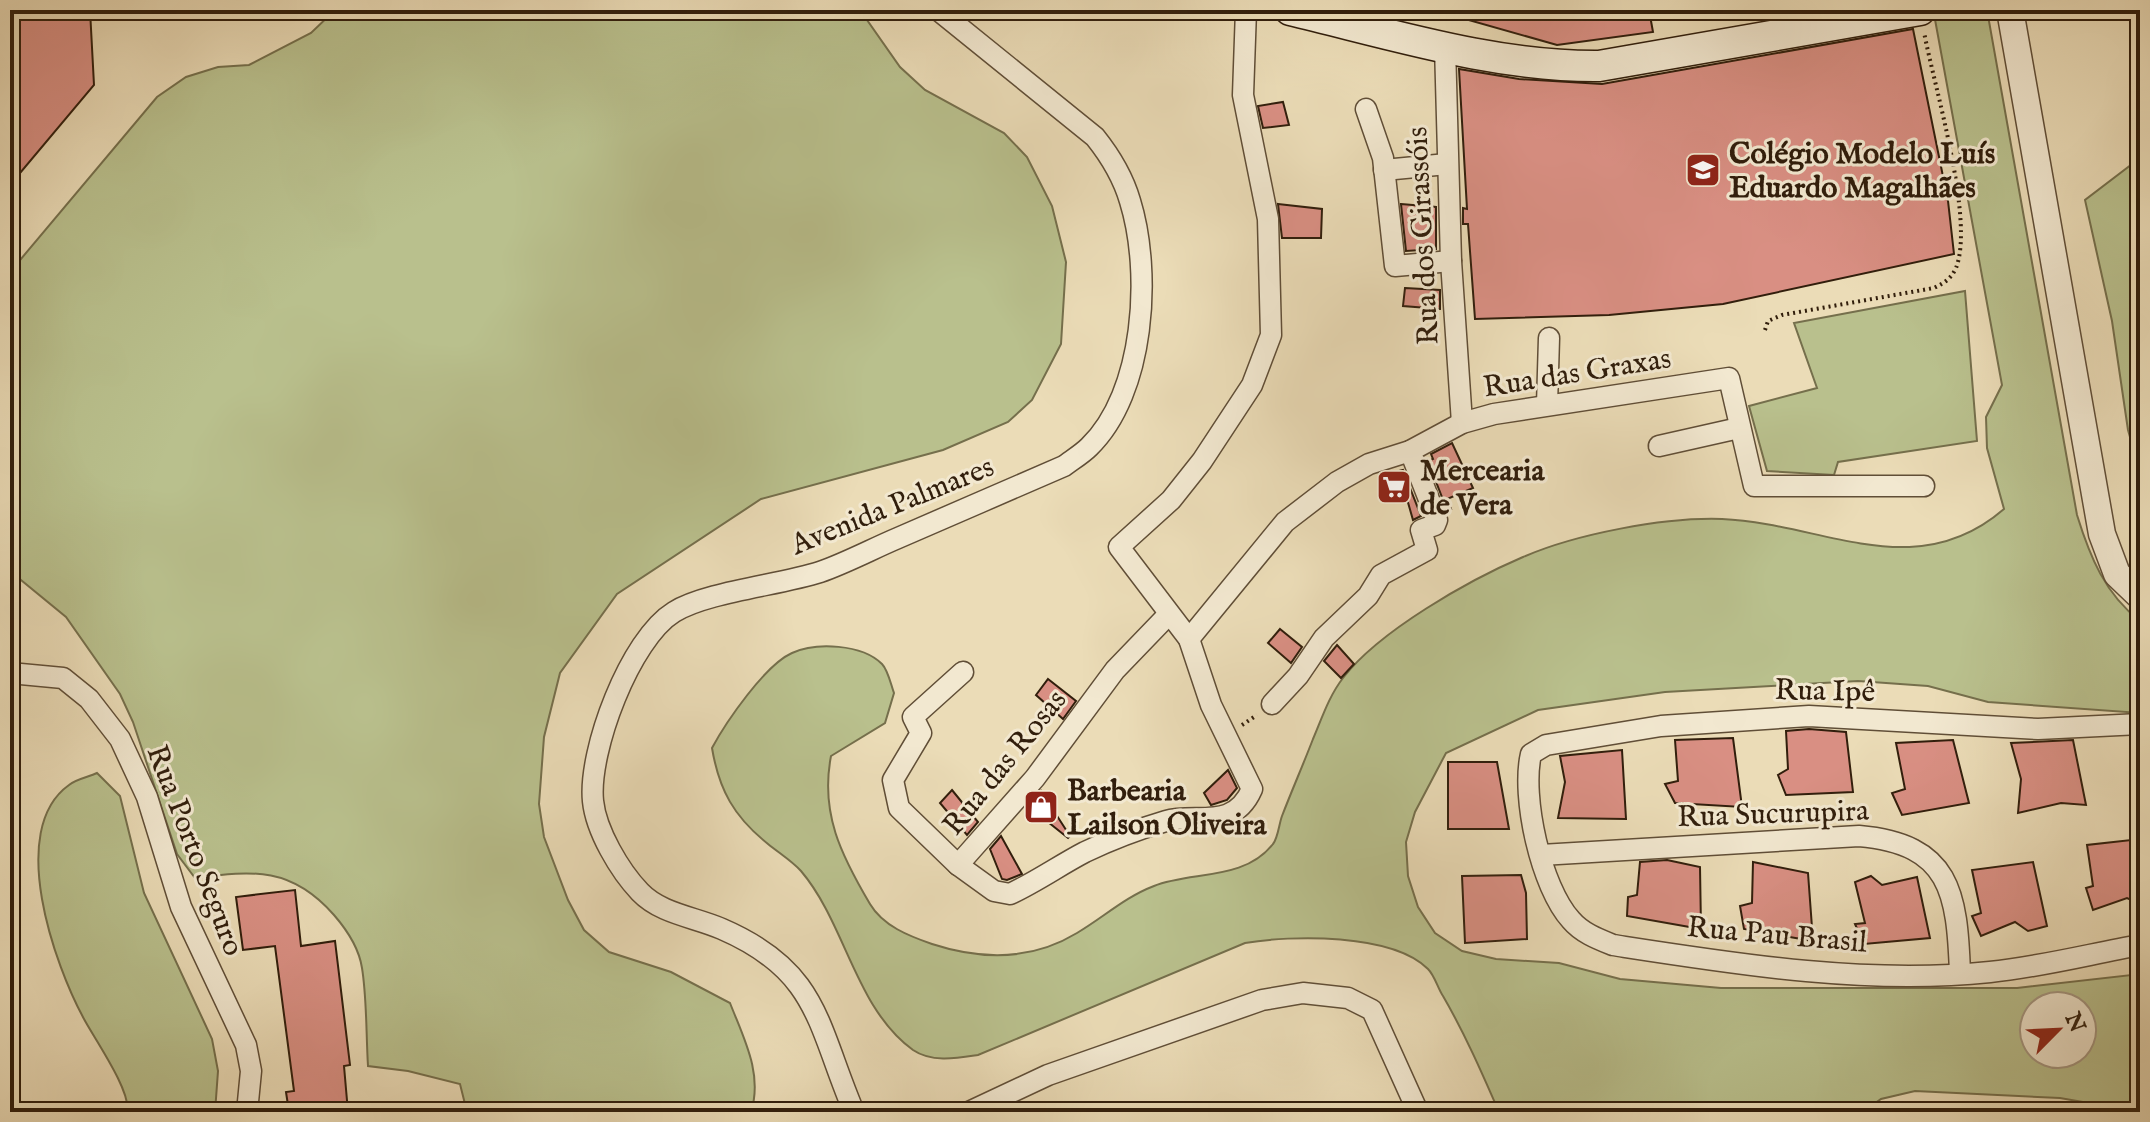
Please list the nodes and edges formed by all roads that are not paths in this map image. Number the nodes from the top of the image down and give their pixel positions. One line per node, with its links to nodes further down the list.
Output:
1 (938, 10): 31 (street, Avenida Palmares)
2 (1246, 10): 19 (street)
3 (1290, 10): 6 (main road)
4 (1920, 10): 6 (main road)
5 (2010, 10): 18 (street)
6 (1445, 46): 8 (street, Rua dos Girassóis)
7 (1366, 109): 9 (street)
8 (1447, 164): 9 (street); 10 (street, Rua dos Girassóis)
9 (1384, 170): 10 (street)
10 (1451, 261): 13 (street, Rua dos Girassóis)
11 (1549, 338): 12 (street)
12 (1547, 405): 13 (street, Rua das Graxas); 14 (street, Rua das Graxas)
13 (1462, 423): 16 (street, Rua das Graxas)
14 (1739, 428): 15 (street); 17 (street, Rua das Graxas)
15 (1659, 446)
16 (1410, 451): 20 (street, Rua das Graxas); 23 (street)
17 (1924, 486)
18 (2140, 596)
19 (1168, 615): 20 (street); 27 (street, Rua das Rosas)
20 (1189, 639): 27 (street)
21 (963, 672): 27 (street, Rua das Rosas)
22 (10, 673): 30 (street, Rua Porto Seguro)
23 (1272, 704)
24 (2140, 724): 25 (street, Rua Ipê)
25 (1527, 771): 26 (street, Rua Pau Brasil)
26 (1541, 855): 29 (street, Rua Pau Brasil); 29 (street, Rua Sucurupira)
27 (958, 865)
28 (2140, 945): 29 (street, Rua Pau Brasil)
29 (1960, 973)
30 (247, 1112)
31 (854, 1112)
32 (969, 1112): 33 (street)
33 (1418, 1112)

